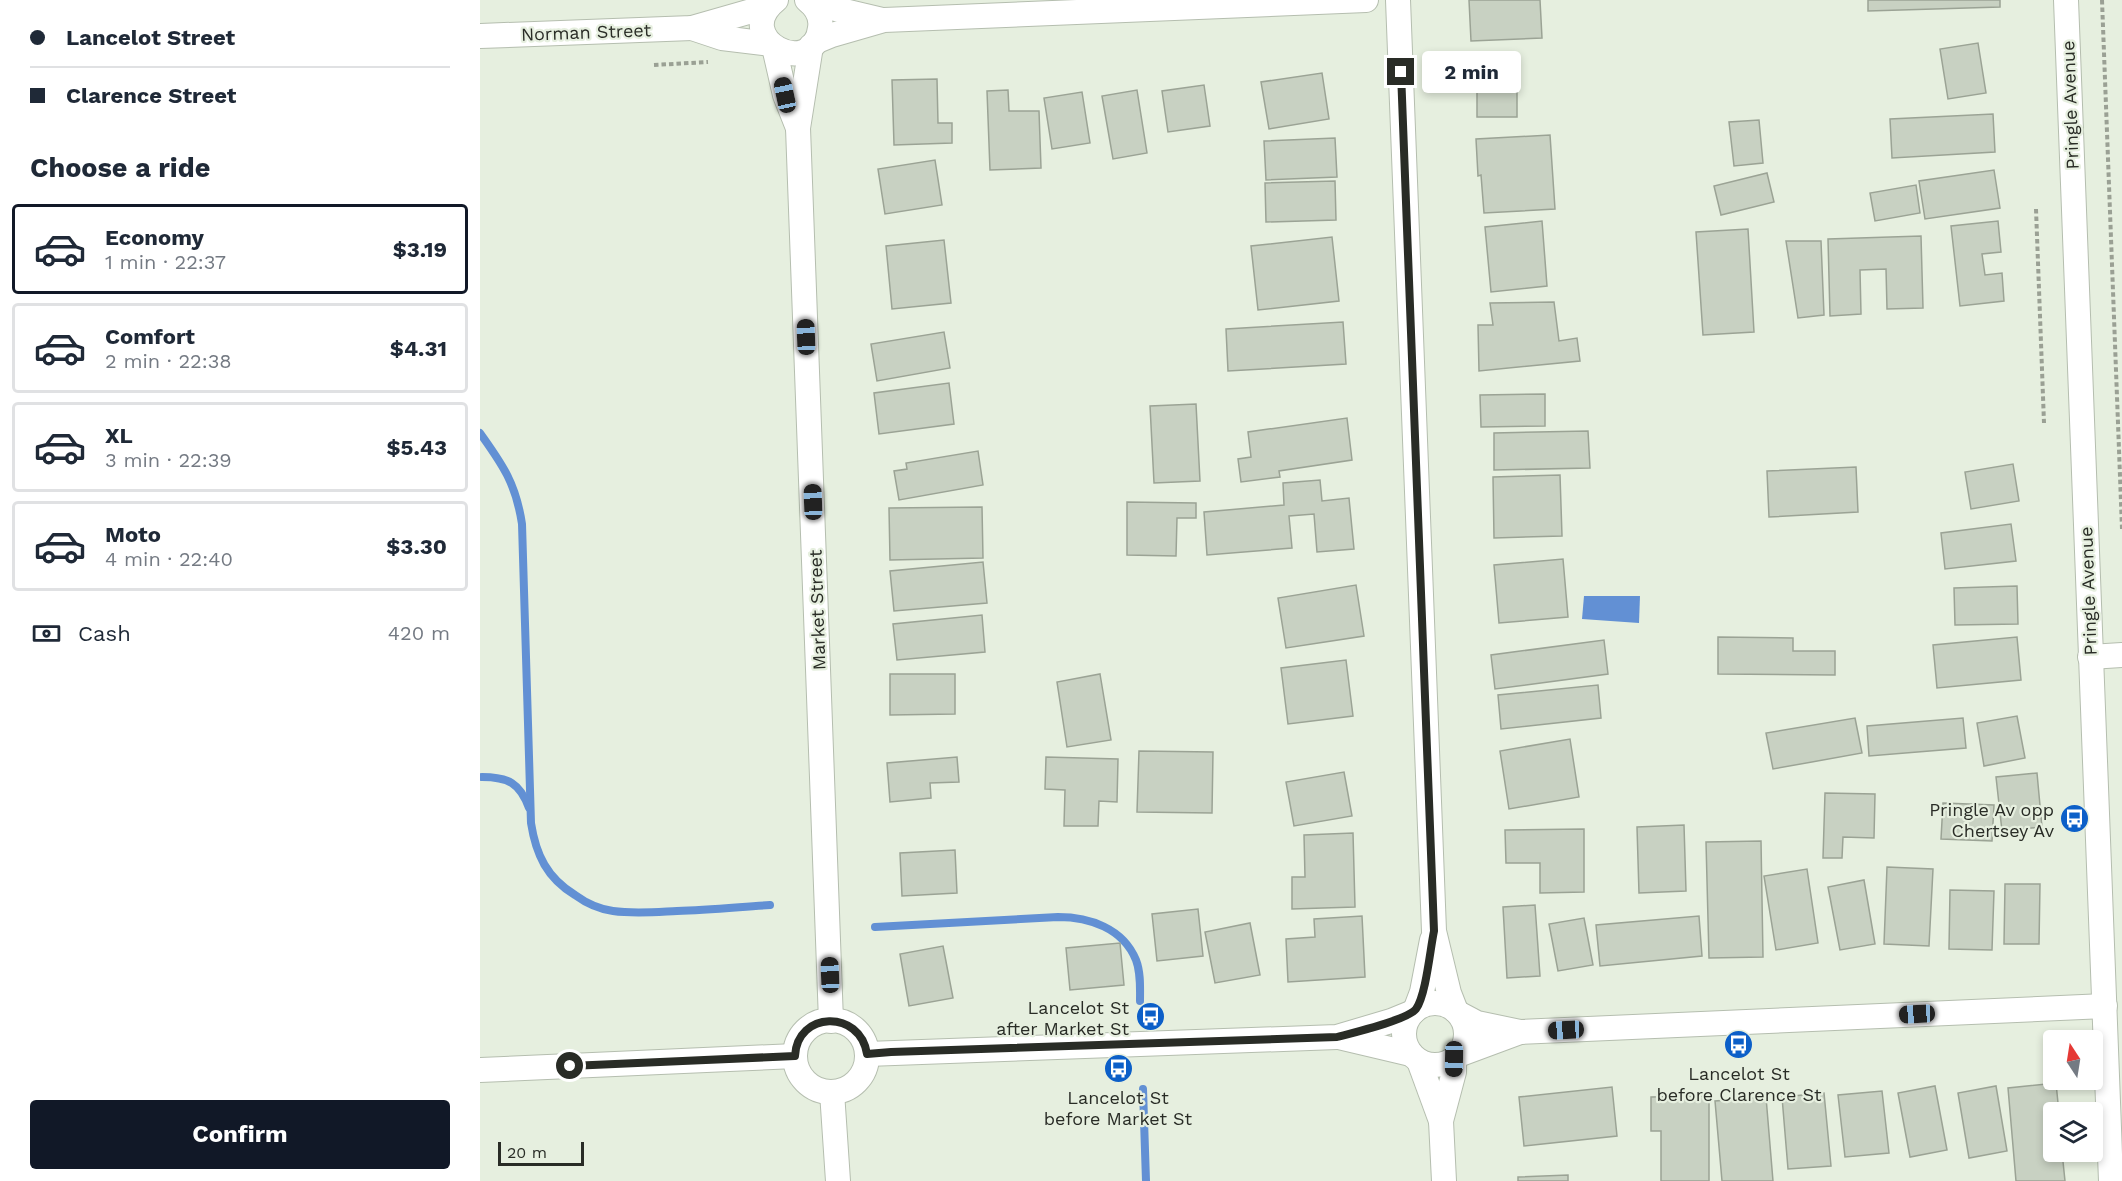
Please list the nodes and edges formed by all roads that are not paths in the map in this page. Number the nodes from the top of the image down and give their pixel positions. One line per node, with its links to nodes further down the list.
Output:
1 (1366, 0): 6 (street)
2 (1398, 0): 14 (street)
3 (2066, 0): 13 (street, Pringle Avenue)
4 (772, 2): 7 (street, Norman Street); 10 (street, Market Street)
5 (809, 2): 6 (street); 9 (street, Market Street)
6 (884, 20): 9 (street)
7 (692, 28): 8 (street, Norman Street); 10 (street, Norman Street)
8 (480, 36)
9 (813, 44): 10 (street, Norman Street); 11 (street, Market Street)
10 (772, 46): 11 (street, Market Street)
11 (798, 128): 18 (street, Market Street)
12 (2122, 655): 13 (street)
13 (2090, 657): 15 (street, Pringle Avenue)
14 (1434, 931): 16 (street); 17 (street)
15 (2105, 1006): 19 (street); 30 (street, Pringle Avenue)
16 (1414, 1010): 17 (street); 20 (street); 24 (street)
17 (1458, 1012): 19 (street); 23 (street)
18 (831, 1020): 21 (street); 22 (street)
19 (1520, 1032): 23 (street)
20 (1337, 1037): 21 (street); 24 (street)
21 (867, 1054): 26 (street)
22 (795, 1056): 25 (street); 26 (street)
23 (1456, 1057): 24 (street); 27 (street)
24 (1415, 1058): 27 (street)
25 (480, 1070)
26 (832, 1092): 28 (street)
27 (1441, 1121): 29 (street)
28 (838, 1181)
29 (1443, 1181)
30 (2111, 1181)

